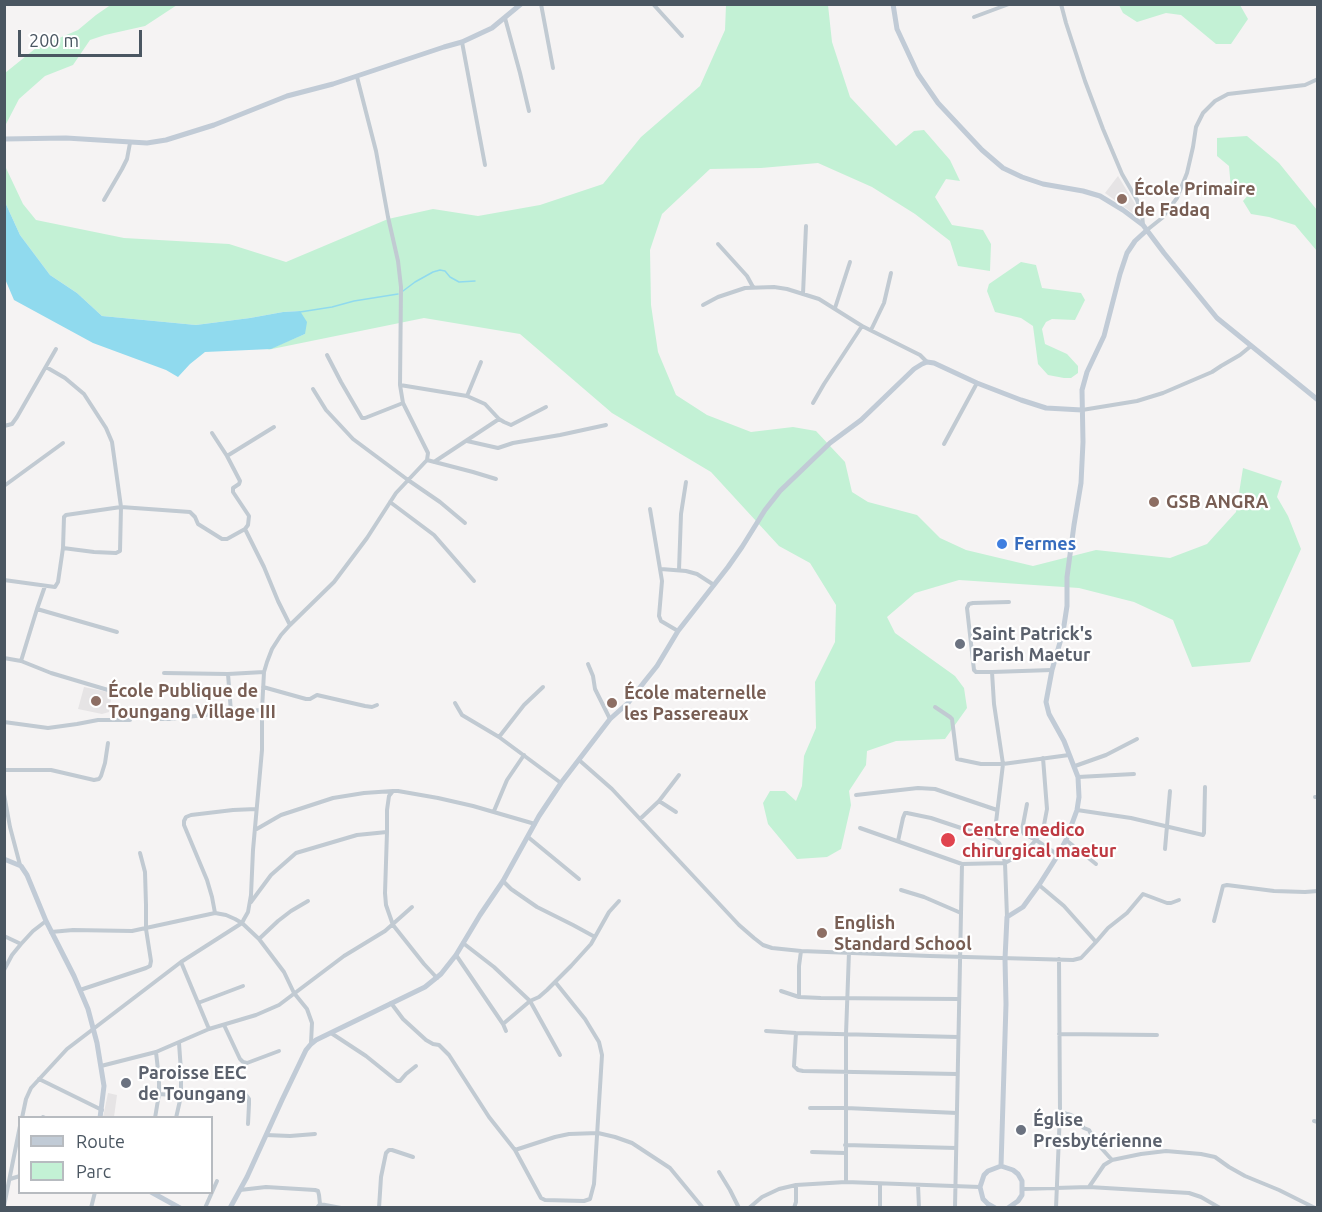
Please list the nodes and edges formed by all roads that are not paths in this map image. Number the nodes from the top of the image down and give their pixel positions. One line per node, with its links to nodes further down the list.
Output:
1 (521, 4): 8 (street)
2 (541, 4): 11 (street)
3 (653, 4): 9 (street)
4 (893, 4): 20 (street)
5 (1009, 4): 7 (street)
6 (1061, 4): 20 (street)
7 (974, 16)
8 (505, 18): 10 (street); 14 (street)
9 (682, 36)
10 (462, 42): 12 (street); 17 (street)
11 (553, 68)
12 (357, 77): 16 (street); 37 (street)
13 (1317, 80): 20 (street)
14 (529, 111)
15 (4, 139): 16 (street)
16 (130, 143): 18 (street)
17 (485, 165)
18 (104, 200)
19 (806, 226): 25 (street)
20 (1145, 227): 30 (street); 44 (street)
21 (718, 244): 24 (street)
22 (850, 262): 27 (street)
23 (891, 273): 29 (street)
24 (753, 287): 25 (street); 26 (street)
25 (803, 294): 27 (street)
26 (703, 305)
27 (835, 308): 28 (street)
28 (862, 326): 29 (street); 42 (street)
29 (871, 330): 34 (street)
30 (1251, 346): 40 (street); 44 (street)
31 (56, 349): 35 (street)
32 (327, 355): 41 (street)
33 (481, 362): 39 (street)
34 (927, 362): 36 (street); 71 (street)
35 (46, 367): 47 (street); 61 (street)
36 (977, 383): 44 (street); 52 (street)
37 (400, 385): 39 (street); 41 (street)
38 (313, 389): 57 (street)
39 (467, 396): 45 (street)
40 (1317, 400)
41 (403, 403): 54 (street)
42 (813, 403)
43 (546, 407): 45 (street)
44 (1082, 410): 80 (street)
45 (499, 418): 50 (street)
46 (606, 425): 50 (street)
47 (4, 426)
48 (273, 427): 53 (street)
49 (212, 433): 53 (street)
50 (467, 441): 55 (street)
51 (63, 443): 59 (street)
52 (944, 444)
53 (227, 456): 64 (street)
54 (427, 460): 55 (street); 57 (street)
55 (434, 462): 56 (street)
56 (496, 479)
57 (408, 480): 60 (street); 63 (street)
58 (686, 482): 67 (street)
59 (4, 486)
60 (390, 502): 69 (street); 74 (street)
61 (121, 507): 64 (street); 65 (street); 65 (street)
62 (650, 509): 66 (street)
63 (465, 523)
64 (245, 529): 74 (street)
65 (63, 548): 70 (street)
66 (661, 569): 67 (street); 75 (street)
67 (679, 570): 71 (street)
68 (4, 580): 70 (street)
69 (474, 581)
70 (45, 585): 73 (street)
71 (714, 585): 75 (street)
72 (1009, 602): 82 (street)
73 (37, 609): 76 (street); 78 (street)
74 (290, 625): 81 (street)
75 (678, 631): 94 (street)
76 (117, 632)
77 (4, 658): 78 (street)
78 (21, 662): 87 (street)
79 (588, 664): 94 (street)
80 (1052, 670): 82 (street); 100 (street)
81 (264, 672): 84 (street); 85 (street)
82 (992, 672): 104 (street)
83 (164, 673): 84 (street)
84 (228, 674): 92 (street)
85 (264, 687): 89 (street); 91 (street)
86 (543, 687): 97 (street)
87 (108, 690)
88 (455, 703): 97 (street)
89 (377, 705)
90 (935, 707): 104 (street)
91 (262, 710): 92 (street); 118 (street)
92 (231, 712): 93 (street)
93 (153, 719)
94 (610, 719): 103 (street)
95 (130, 720): 96 (street)
96 (4, 722)
97 (499, 737): 101 (street)
98 (1137, 739): 105 (street)
99 (108, 743): 106 (street)
100 (1070, 754): 102 (street); 105 (street)
101 (524, 755): 110 (street); 121 (street)
102 (1043, 758): 104 (street); 131 (street)
103 (579, 760): 110 (street); 123 (street)
104 (1003, 764): 119 (street)
105 (1075, 766): 109 (street)
106 (4, 770)
107 (1134, 774): 109 (street)
108 (679, 775): 116 (street)
109 (1078, 777): 120 (street)
110 (561, 783): 124 (street)
111 (1205, 787): 125 (street)
112 (393, 791): 121 (street); 127 (street); 128 (street)
113 (1170, 791): 125 (street)
114 (4, 794): 141 (street)
115 (856, 795): 119 (street)
116 (659, 801): 122 (street); 123 (street)
117 (1027, 804): 131 (street)
118 (256, 809): 127 (street); 152 (street)
119 (997, 810): 130 (street)
120 (1077, 810): 125 (street); 132 (street)
121 (494, 811): 124 (street)
122 (676, 812)
123 (640, 819): 167 (street)
124 (535, 824): 129 (street)
125 (1167, 827): 134 (street)
126 (860, 828): 133 (street)
127 (255, 831): 150 (street)
128 (387, 832): 150 (street); 158 (street)
129 (528, 837): 142 (street); 143 (street)
130 (994, 839): 133 (street); 138 (street)
131 (1036, 840): 136 (street); 138 (street)
132 (1066, 840): 136 (street); 140 (street)
133 (898, 841): 139 (street)
134 (1165, 849)
135 (140, 853): 159 (street)
136 (1058, 855): 144 (street)
137 (4, 859): 141 (street)
138 (1005, 863): 139 (street); 154 (street)
139 (962, 864): 153 (street)
140 (1096, 864)
141 (21, 866): 155 (street)
142 (579, 879)
143 (503, 881): 162 (street); 165 (street)
144 (1040, 885): 154 (street); 164 (street)
145 (901, 890): 153 (street)
146 (1317, 891): 156 (street)
147 (1179, 900): 164 (street)
148 (619, 901): 162 (street)
149 (308, 902): 163 (street)
150 (250, 903): 157 (street)
151 (412, 907): 158 (street)
152 (215, 913): 157 (street); 159 (street)
153 (961, 913): 170 (street)
154 (1007, 917): 171 (street)
155 (46, 921): 160 (street); 166 (street)
156 (1214, 921)
157 (242, 923): 163 (street); 173 (street)
158 (393, 925): 175 (street); 180 (street)
159 (146, 929): 160 (street); 178 (street)
160 (51, 932): 178 (street)
161 (4, 936): 166 (street)
162 (594, 937): 176 (street)
163 (260, 939): 180 (street)
164 (1096, 942): 172 (street)
165 (463, 943): 169 (street); 184 (street)
166 (21, 944): 174 (street)
167 (801, 951): 168 (street); 181 (street)
168 (849, 952): 170 (street); 182 (street)
169 (456, 955): 175 (street); 187 (street)
170 (961, 957): 171 (street); 183 (street)
171 (1005, 958): 172 (street); 232 (street)
172 (1059, 959): 196 (street)
173 (181, 962): 185 (street); 189 (street)
174 (4, 970)
175 (437, 978): 186 (street)
176 (556, 982): 184 (street); 221 (street)
177 (243, 986): 185 (street)
178 (80, 990): 189 (street)
179 (781, 991): 181 (street)
180 (294, 993): 188 (street); 200 (street)
181 (799, 996): 182 (street)
182 (847, 998): 183 (street); 195 (street)
183 (958, 999): 198 (street)
184 (530, 1001): 187 (street); 203 (street)
185 (198, 1003): 190 (street)
186 (392, 1003): 193 (street); 227 (street)
187 (503, 1024): 192 (street)
188 (224, 1025): 190 (street); 201 (street)
189 (94, 1028): 204 (street); 208 (street)
190 (209, 1029): 199 (street)
191 (766, 1030): 194 (street)
192 (506, 1031)
193 (331, 1033): 200 (street); 205 (street)
194 (796, 1033): 195 (street); 206 (street)
195 (846, 1034): 198 (street); 206 (street)
196 (1059, 1034): 197 (street); 214 (street)
197 (1157, 1035)
198 (958, 1037): 207 (street)
199 (179, 1043): 202 (street); 210 (street)
200 (311, 1044): 223 (street)
201 (279, 1051)
202 (156, 1052): 204 (street); 209 (street)
203 (560, 1055)
204 (101, 1066): 213 (street)
205 (416, 1066)
206 (847, 1071): 207 (street); 212 (street)
207 (957, 1074): 215 (street)
208 (39, 1079): 213 (street); 216 (street)
209 (159, 1095): 210 (street); 218 (street)
210 (181, 1096): 219 (street); 220 (street)
211 (810, 1108): 212 (street)
212 (846, 1108): 215 (street); 225 (street)
213 (102, 1110): 217 (street)
214 (1060, 1112): 231 (street); 244 (street)
215 (957, 1113): 226 (street)
216 (22, 1116)
217 (100, 1116)
218 (155, 1116)
219 (176, 1116)
220 (248, 1124)
221 (598, 1133): 227 (street); 250 (street); 259 (street)
222 (315, 1134): 223 (street)
223 (266, 1135): 247 (street)
224 (18, 1137): 235 (street)
225 (845, 1145): 226 (street); 229 (street)
226 (956, 1148): 241 (street)
227 (515, 1150): 250 (street)
228 (812, 1152): 229 (street)
229 (845, 1153): 237 (street)
230 (413, 1157): 257 (street)
231 (1112, 1160): 243 (street); 270 (street)
232 (1000, 1166): 242 (street); 245 (street)
233 (719, 1172): 260 (street)
234 (18, 1177): 235 (street)
235 (10, 1179): 251 (street)
236 (217, 1181): 246 (street)
237 (846, 1182): 238 (street); 239 (street)
238 (880, 1184): 240 (street); 263 (street)
239 (796, 1185): 261 (street); 262 (street)
240 (918, 1185): 241 (street); 264 (street)
241 (955, 1185): 242 (street); 265 (street)
242 (980, 1187): 266 (street)
243 (1089, 1187): 244 (street); 269 (street)
244 (1056, 1188): 245 (street); 268 (street)
245 (1022, 1189): 267 (street)
246 (213, 1190)
247 (240, 1190): 252 (street); 255 (street)
248 (155, 1194): 253 (street)
249 (211, 1194): 254 (street)
250 (559, 1200): 258 (street)
251 (4, 1206)
252 (318, 1206): 256 (street)
253 (180, 1208)
254 (205, 1208)
255 (230, 1208)
256 (341, 1208)
257 (379, 1208)
258 (560, 1208)
259 (703, 1208)
260 (739, 1208)
261 (749, 1208)
262 (794, 1208)
263 (880, 1208)
264 (919, 1208)
265 (955, 1208)
266 (995, 1208)
267 (1008, 1208)
268 (1056, 1208)
269 (1220, 1208)
270 (1315, 1208)

